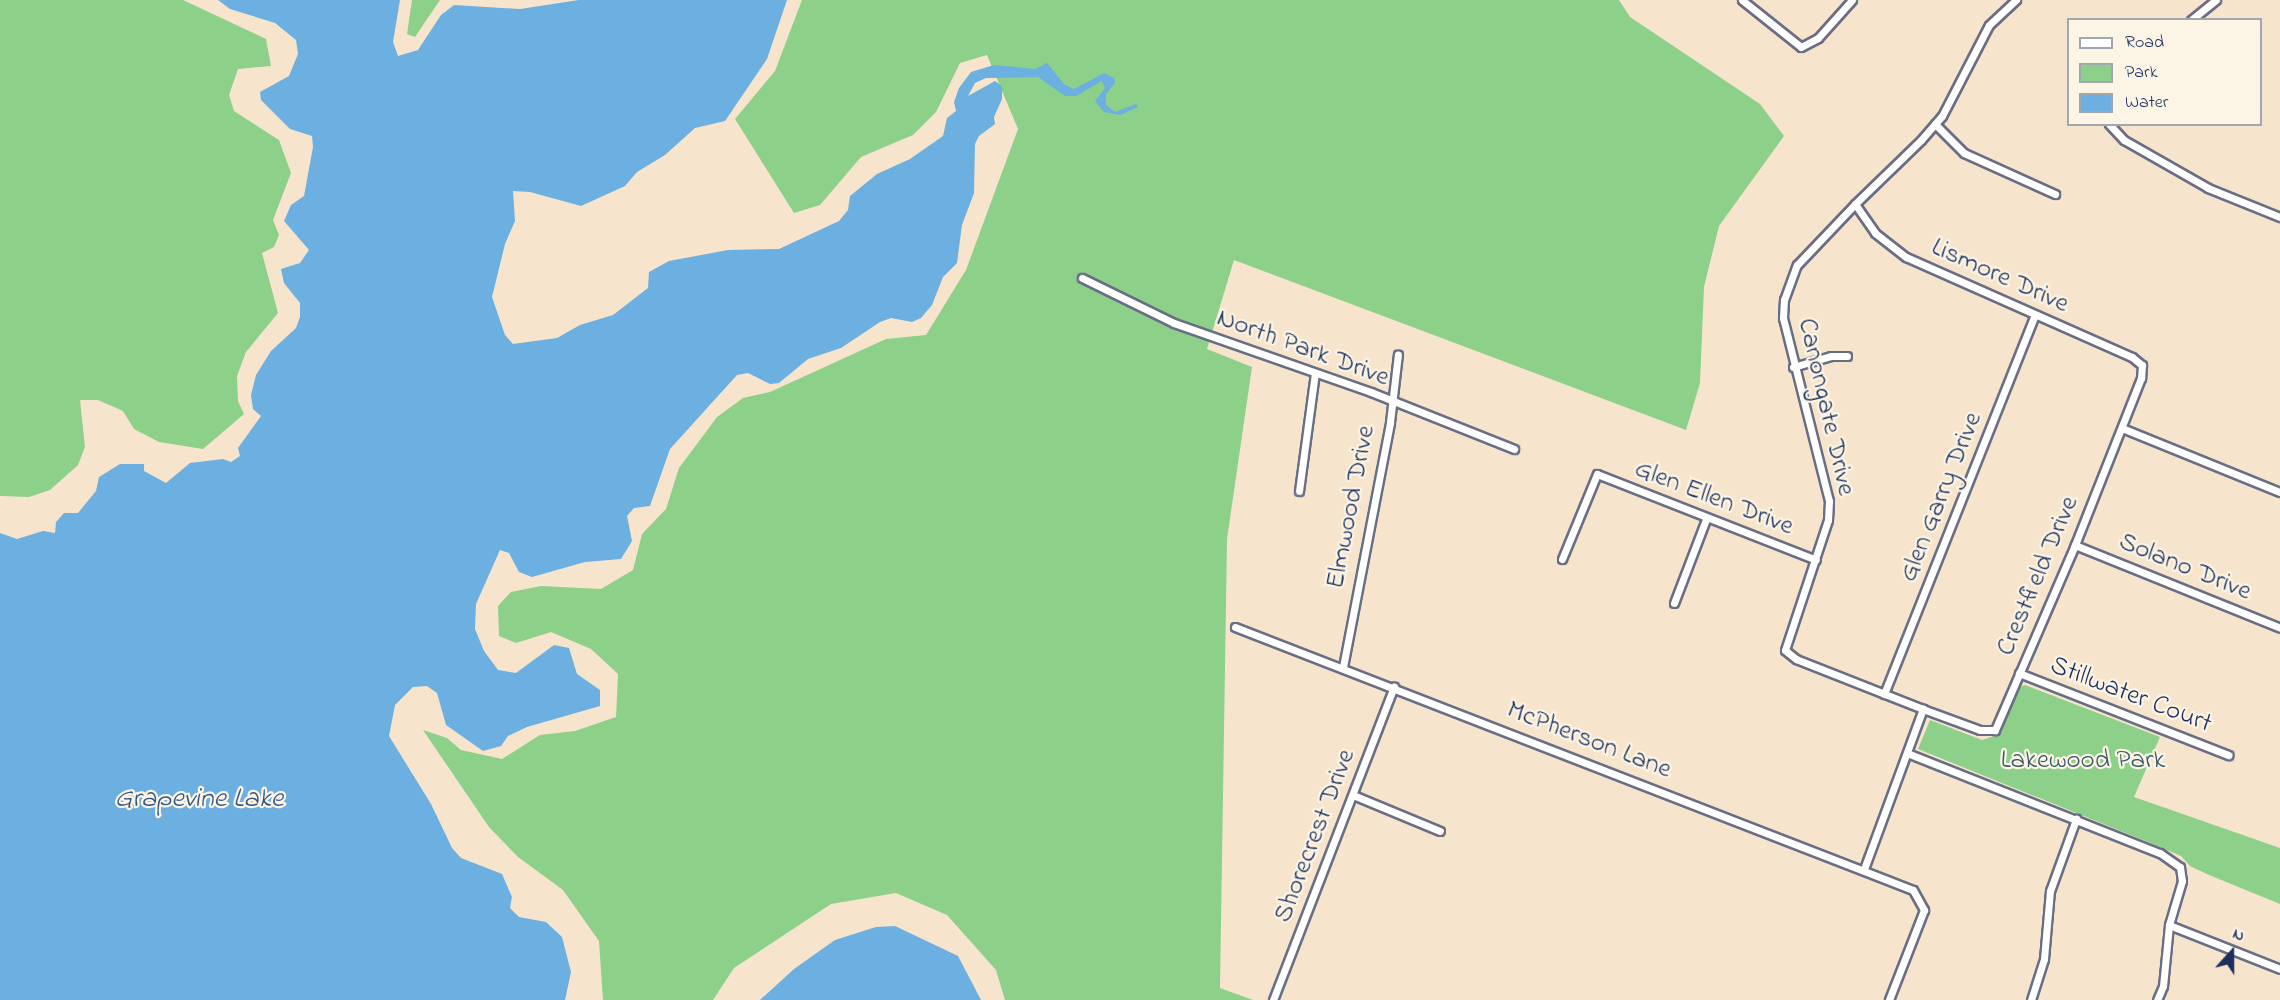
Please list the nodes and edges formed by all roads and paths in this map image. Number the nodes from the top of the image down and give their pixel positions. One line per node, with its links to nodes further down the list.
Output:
1 (1742, 0): 2 (street)
2 (1852, 0)
3 (2016, 0): 6 (street, Canongate Drive)
4 (2216, 0): 5 (street)
5 (2194, 18)
6 (1935, 124): 8 (street); 9 (street, Canongate Drive)
7 (2111, 126): 10 (street)
8 (2055, 194)
9 (1855, 204): 12 (street, Lismore Drive); 16 (street, Canongate Drive)
10 (2280, 217)
11 (1082, 278): 17 (street, North Park Drive)
12 (2035, 315): 15 (street, Lismore Drive); 33 (street, Glen Garry Drive)
13 (1398, 354): 18 (street, Elmwood Drive)
14 (1847, 356): 16 (street)
15 (2142, 365): 19 (street, Crestfield Drive)
16 (1792, 367): 26 (street, Canongate Drive)
17 (1315, 373): 18 (street, North Park Drive); 21 (street)
18 (1392, 402): 20 (street, North Park Drive); 30 (street, Elmwood Drive)
19 (2122, 428): 22 (street); 24 (street, Crestfield Drive)
20 (1514, 449)
21 (1299, 491)
22 (2280, 492)
23 (1706, 519): 25 (street, Glen Ellen Drive); 26 (street, Glen Ellen Drive); 27 (street)
24 (2075, 545): 29 (street, Solano Drive); 31 (street, Crestfield Drive)
25 (1562, 559)
26 (1816, 560): 33 (street, Canongate Drive)
27 (1674, 603)
28 (1235, 627): 30 (street, McPherson Lane)
29 (2280, 628)
30 (1343, 668): 32 (street, McPherson Lane)
31 (2019, 673): 34 (street, Crestfield Drive); 36 (street, Stillwater Court)
32 (1394, 687): 37 (street, Shorecrest Drive); 40 (street, McPherson Lane)
33 (1884, 693): 34 (street, Canongate Drive)
34 (1923, 709): 35 (street)
35 (1906, 753): 38 (street); 40 (street)
36 (2228, 755)
37 (1353, 795): 39 (street); 43 (street, Shorecrest Drive)
38 (2076, 819): 41 (street); 45 (street)
39 (1440, 831)
40 (1864, 869): 44 (street, McPherson Lane)
41 (2169, 925): 42 (street); 46 (street)
42 (2280, 969)
43 (1273, 1000)
44 (1889, 1000)
45 (2031, 1000)
46 (2157, 1000)

